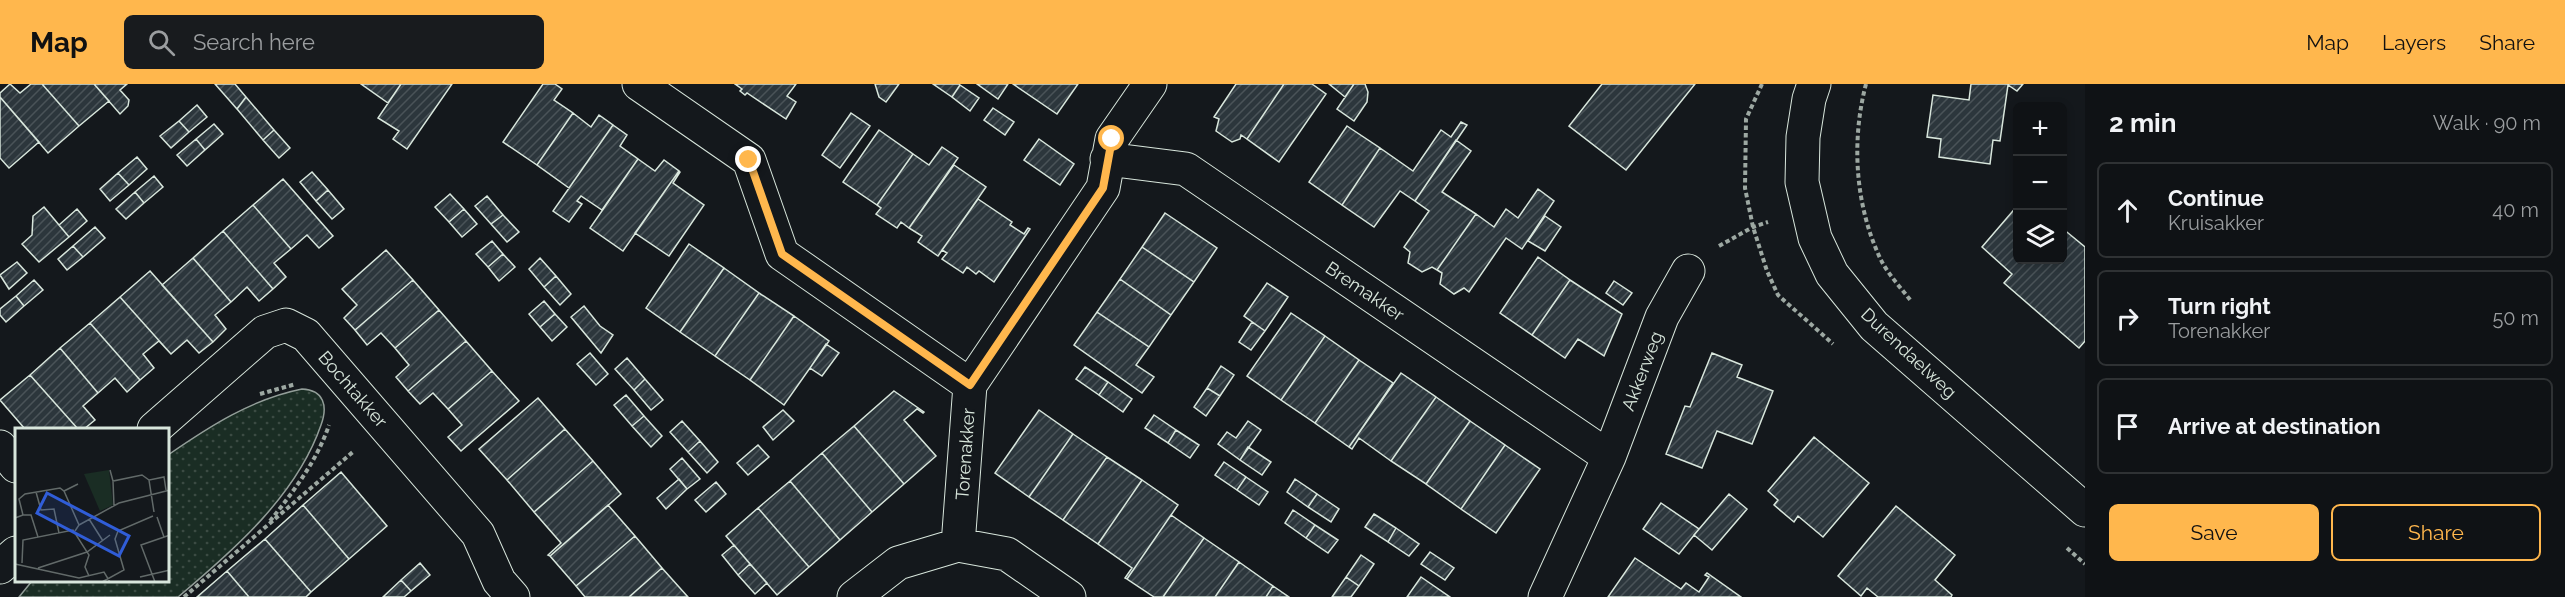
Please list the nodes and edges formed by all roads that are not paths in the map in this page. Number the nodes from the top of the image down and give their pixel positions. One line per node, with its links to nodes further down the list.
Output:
1 (1150, 84): 4 (street)
2 (1814, 84): 11 (street, Durendaelweg)
3 (644, 85): 6 (street, Torenakker)
4 (1107, 159): 6 (street); 9 (street, Bremakker)
5 (1689, 271): 9 (street, Akkerweg)
6 (970, 385): 12 (street, Torenakker)
7 (155, 428): 15 (street, Bochtakker)
8 (0, 447): 10 (street)
9 (1609, 457): 18 (street, Akkerweg)
10 (15, 465)
11 (2085, 510)
12 (958, 545): 16 (street); 17 (street)
13 (15, 554): 14 (street)
14 (0, 567)
15 (513, 597)
16 (854, 597)
17 (1069, 597)
18 (1545, 597)

